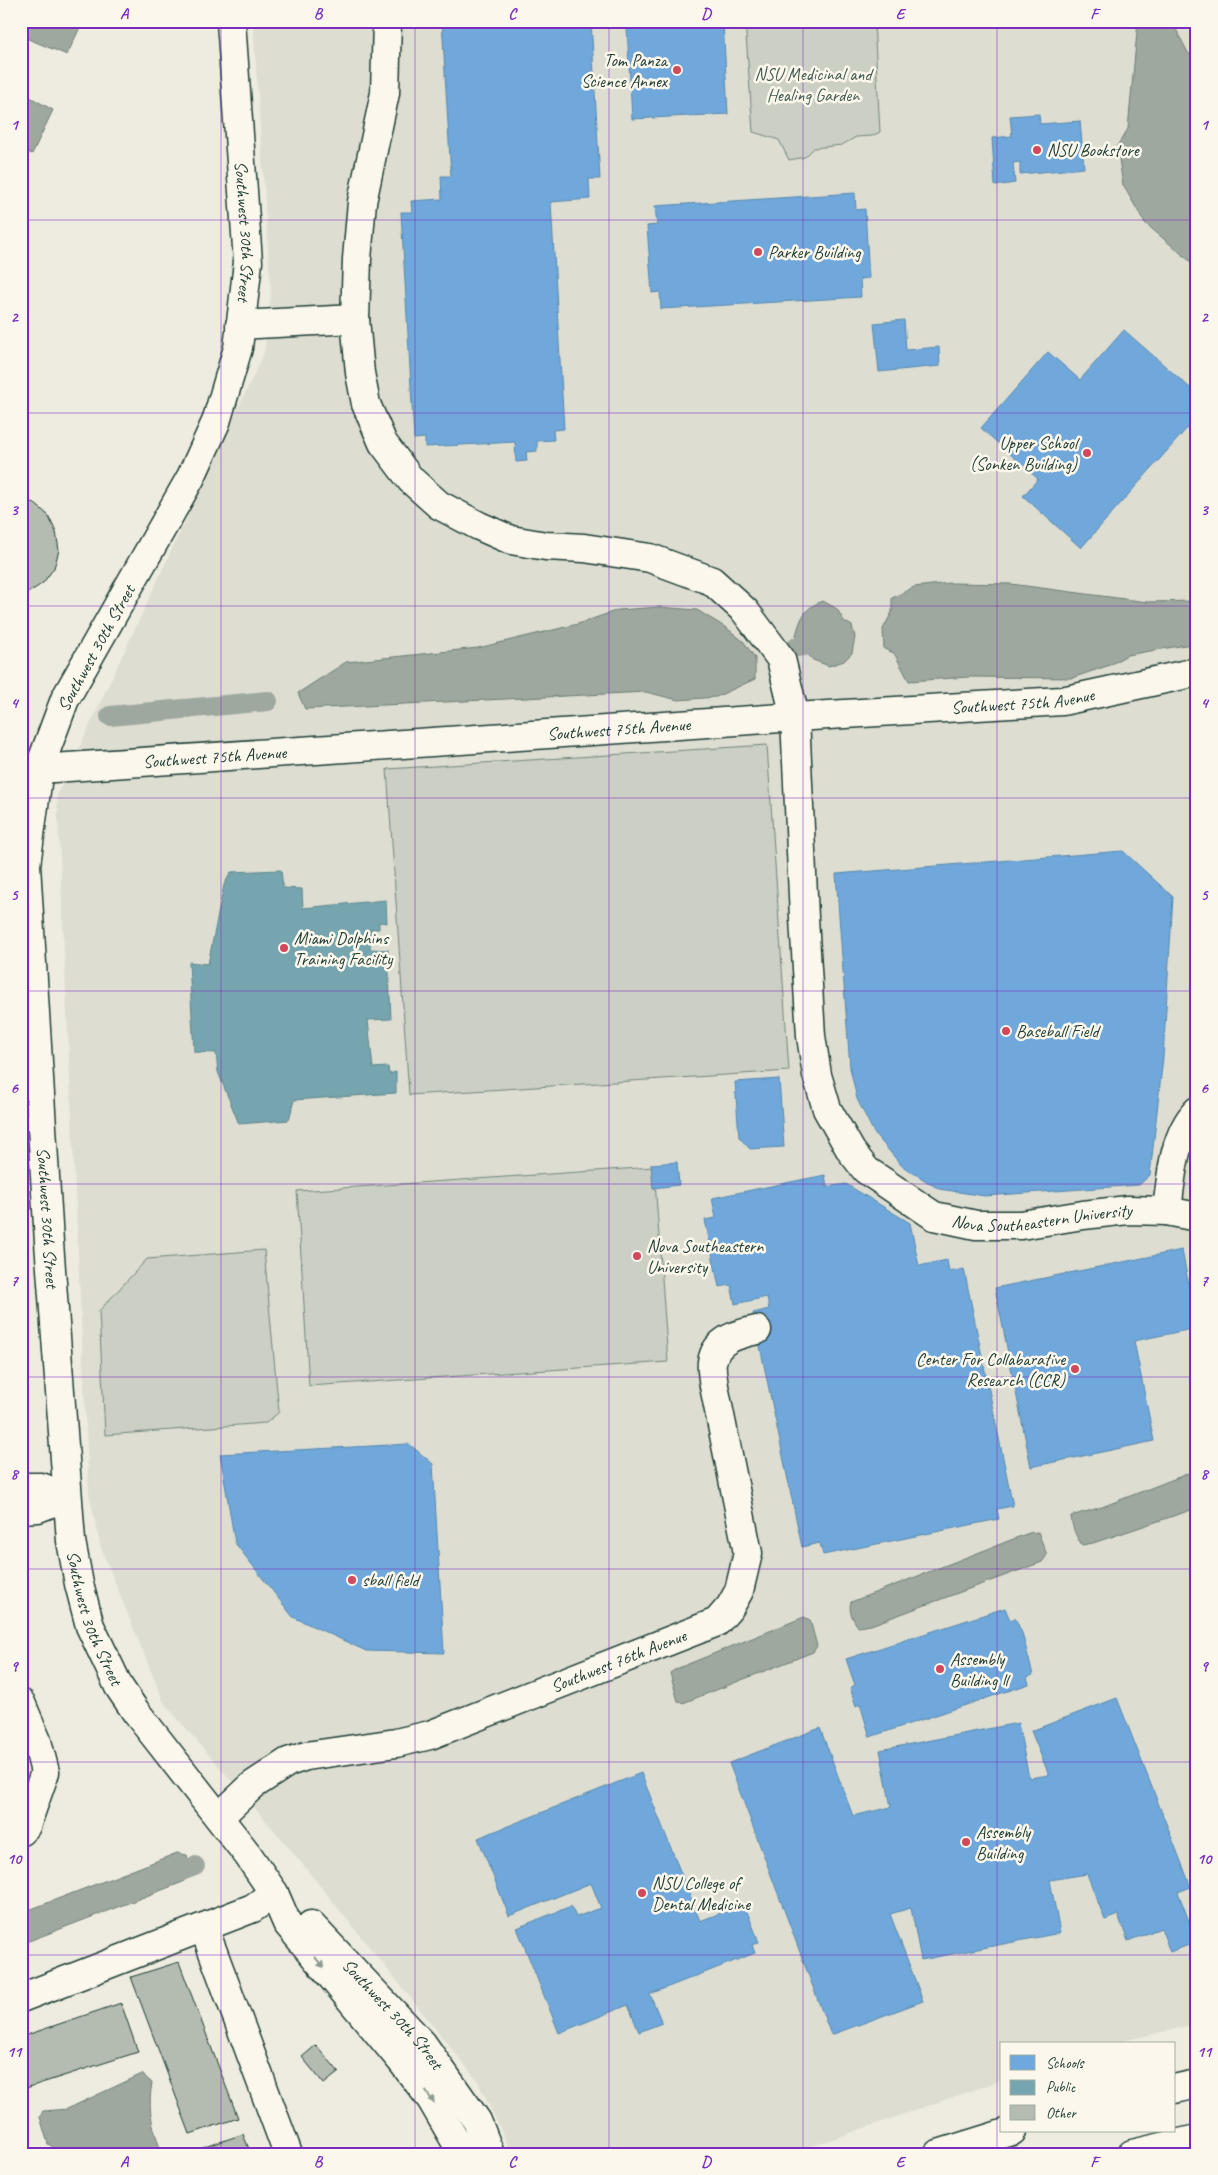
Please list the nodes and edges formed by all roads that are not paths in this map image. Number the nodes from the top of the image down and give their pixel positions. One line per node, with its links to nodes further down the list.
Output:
1 (231, 21): 4 (street, Southwest 30th Street)
2 (387, 21): 3 (street, Nova Southeastern University)
3 (355, 319): 4 (street); 6 (street, Nova Southeastern University)
4 (240, 325): 7 (street, Southwest 30th Street)
5 (1197, 672): 6 (street, Southwest 75th Avenue)
6 (794, 717): 7 (street, Southwest 75th Avenue); 9 (street, Nova Southeastern University)
7 (39, 769): 13 (street, Southwest 30th Street)
8 (1197, 1111): 9 (street)
9 (1167, 1211): 10 (street, Nova Southeastern University)
10 (1197, 1217)
11 (757, 1330): 16 (street, Southwest 76th Avenue)
12 (21, 1487): 13 (street)
13 (66, 1497): 14 (street); 16 (street, Southwest 30th Street)
14 (21, 1509)
15 (21, 1703): 17 (street)
16 (219, 1817): 18 (street, Southwest 30th Street)
17 (21, 1830)
18 (274, 1893): 19 (street); 26 (street, Southwest 30th Street, one-way to 26); 27 (street, Southwest 30th Street)
19 (204, 1928): 20 (street); 25 (street)
20 (21, 1998)
21 (1197, 2084): 22 (street)
22 (1176, 2089)
23 (1009, 2132): 28 (street)
24 (1197, 2139): 29 (street)
25 (288, 2154)
26 (463, 2154)
27 (490, 2154)
28 (938, 2154)
29 (1132, 2154)

